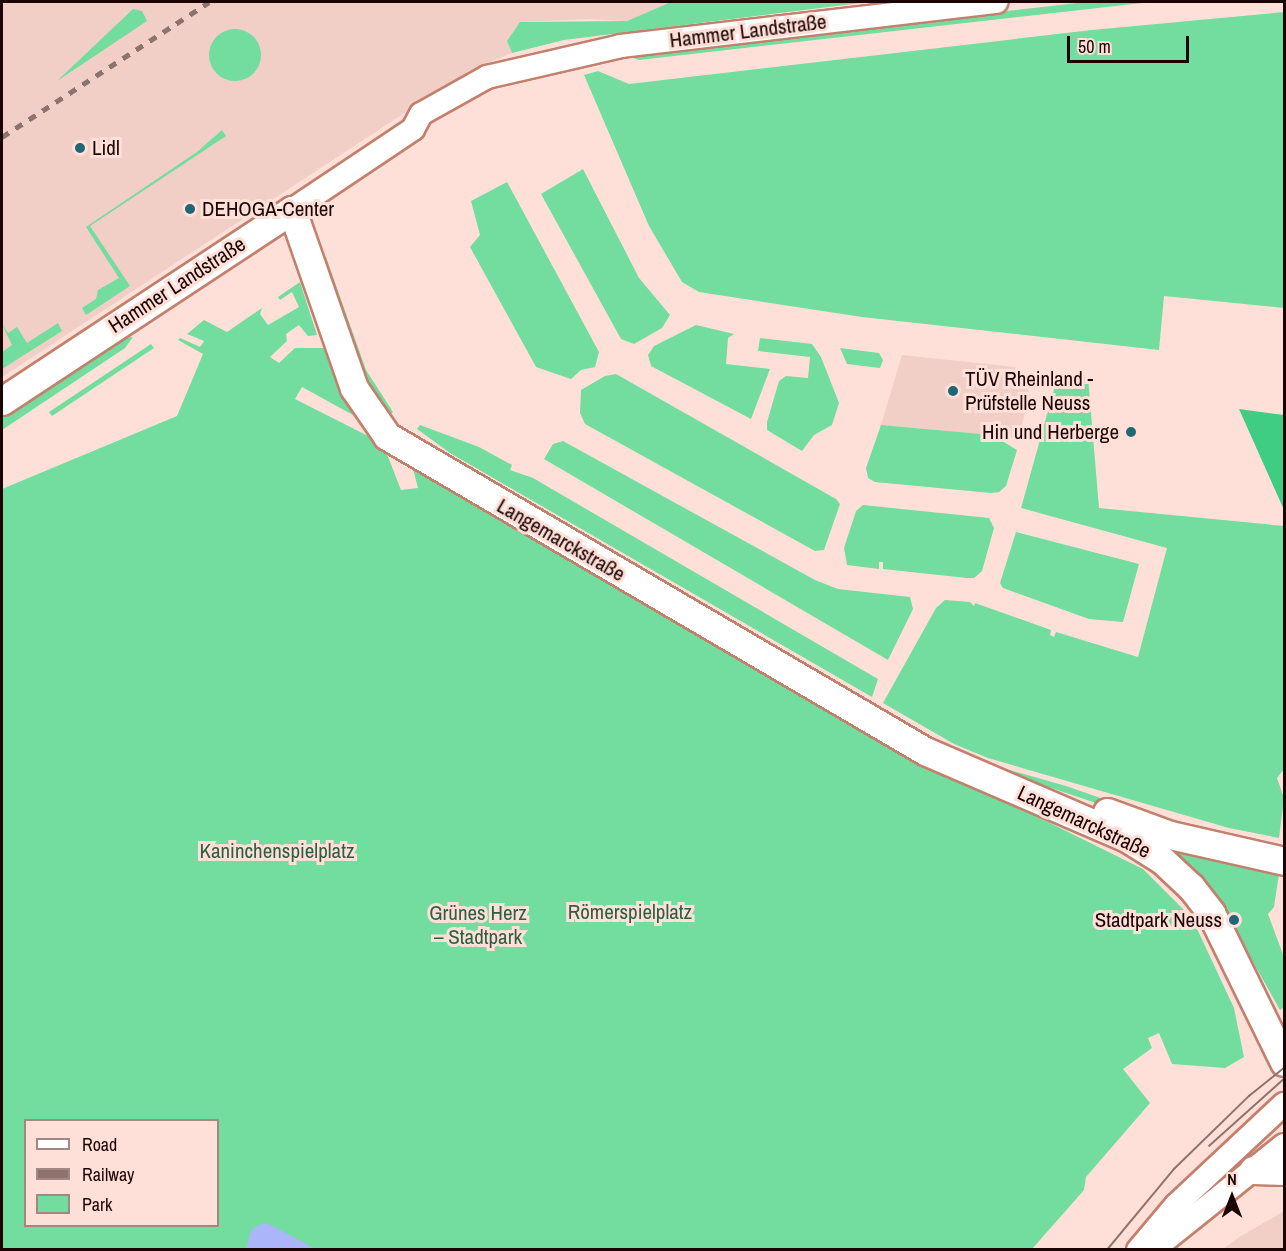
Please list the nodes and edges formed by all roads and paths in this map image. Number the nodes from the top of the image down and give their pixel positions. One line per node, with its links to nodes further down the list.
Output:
1 (996, 2): 2 (street, Hammer Landstraße)
2 (292, 210): 3 (main road, Hammer Landstraße); 4 (main road, Langemarckstraße)
3 (2, 400)
4 (952, 763): 5 (main road, Langemarckstraße); 6 (main road, Langemarckstraße)
5 (1284, 861)
6 (1284, 1062)
7 (1284, 1104): 11 (street)
8 (1284, 1145): 9 (street)
9 (1253, 1170): 10 (main road); 12 (street)
10 (1284, 1171)
11 (1138, 1250)
12 (1153, 1250)

